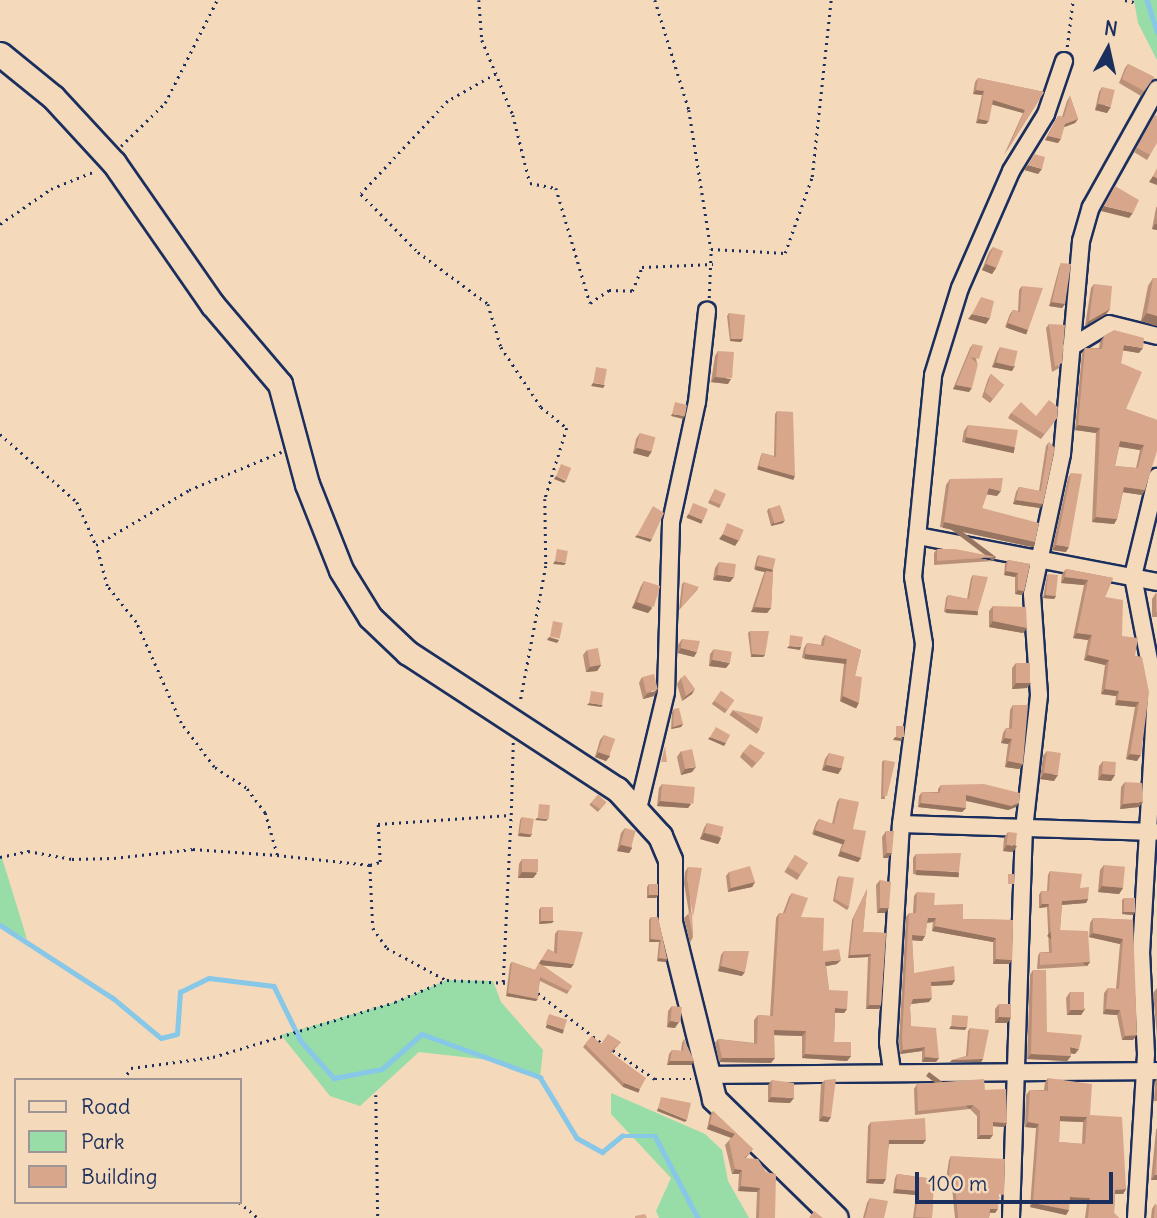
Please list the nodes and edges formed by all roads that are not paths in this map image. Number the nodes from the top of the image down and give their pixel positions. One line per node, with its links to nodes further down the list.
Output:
1 (0, 54): 12 (street)
2 (1064, 61): 8 (street)
3 (1157, 89): 6 (street)
4 (707, 311): 12 (street)
5 (1157, 336): 6 (street)
6 (1071, 347): 9 (street)
7 (1157, 477): 10 (street)
8 (918, 536): 9 (street); 13 (street)
9 (1040, 556): 10 (street); 14 (street)
10 (1133, 576): 11 (street); 15 (street)
11 (1157, 582)
12 (638, 809): 19 (street)
13 (901, 824): 14 (street); 16 (street)
14 (1024, 829): 15 (street); 18 (street)
15 (1152, 832): 17 (street)
16 (892, 1071): 18 (street); 19 (street)
17 (1151, 1071): 18 (street); 22 (street)
18 (1012, 1074): 21 (street)
19 (709, 1075): 20 (street)
20 (836, 1218)
21 (1012, 1218)
22 (1136, 1218)

